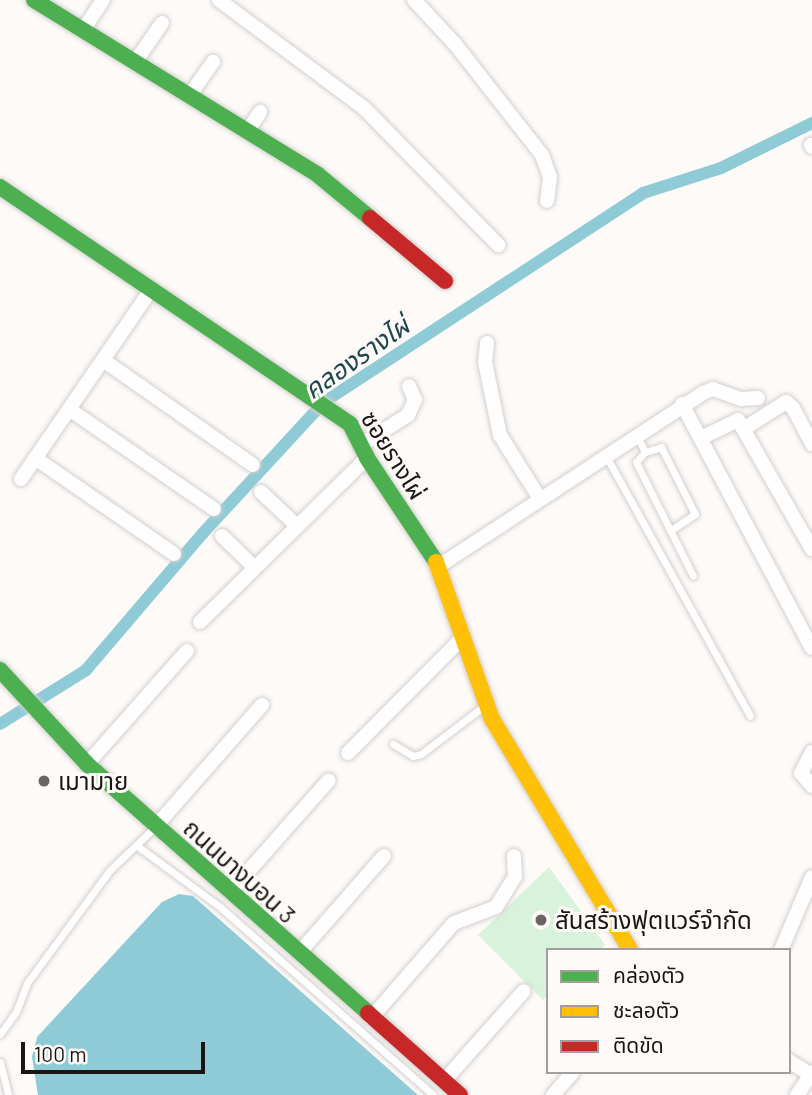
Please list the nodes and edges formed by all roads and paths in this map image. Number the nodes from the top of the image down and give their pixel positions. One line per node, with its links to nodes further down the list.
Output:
1 (34, 0): 6 (street)
2 (103, 0): 6 (street)
3 (219, 0): 14 (street)
4 (414, 0): 13 (street)
5 (163, 23): 7 (street)
6 (84, 29): 7 (street)
7 (136, 61): 9 (street)
8 (213, 62): 9 (street)
9 (189, 96): 11 (street)
10 (260, 112): 11 (street)
11 (248, 130): 15 (street)
12 (0, 187): 16 (street, ซอยรางไผ่)
13 (547, 201)
14 (498, 245)
15 (445, 281)
16 (151, 290): 18 (street); 27 (street, ซอยรางไผ่)
17 (487, 343): 34 (street)
18 (103, 360): 22 (street); 31 (street)
19 (409, 386): 27 (street)
20 (758, 398): 21 (street)
21 (682, 404): 24 (street); 25 (street)
22 (69, 410): 30 (street); 35 (street)
23 (745, 428): 25 (street); 26 (street); 39 (street)
24 (637, 435): 28 (lane); 29 (street)
25 (701, 438): 46 (street)
26 (812, 444)
27 (364, 452): 36 (street); 41 (street, ซอยรางไผ่)
28 (645, 452): 37 (lane); 37 (lane)
29 (606, 456): 34 (street); 51 (lane)
30 (36, 458): 32 (street); 40 (street)
31 (253, 465)
32 (21, 479)
33 (261, 492): 36 (street)
34 (540, 499): 41 (street)
35 (214, 509)
36 (296, 525): 42 (street)
37 (670, 531): 43 (lane)
38 (222, 536): 42 (street)
39 (812, 549)
40 (174, 554)
41 (439, 566): 45 (street, ซอยรางไผ่)
42 (254, 567): 44 (street)
43 (693, 576)
44 (200, 622)
45 (463, 637): 50 (street, ซอยรางไผ่); 54 (street)
46 (812, 648)
47 (187, 652): 55 (street)
48 (0, 670): 55 (street, ถนนบางบอน 3)
49 (262, 705): 58 (street)
50 (485, 705): 52 (lane); 64 (street, ซอยรางไผ่)
51 (750, 716)
52 (393, 744)
53 (812, 752): 57 (street)
54 (348, 753)
55 (87, 764): 58 (street, ถนนบางบอน 3)
56 (329, 780): 63 (street)
57 (812, 786)
58 (156, 826): 59 (lane); 63 (street, ถนนบางบอน 3)
59 (136, 845): 69 (lane); 76 (lane)
60 (384, 856): 66 (street)
61 (514, 856): 68 (street)
62 (812, 877): 65 (street)
63 (230, 892): 66 (street, ถนนบางบอน 3)
64 (628, 948)
65 (781, 948)
66 (299, 953): 68 (street, ถนนบางบอน 3)
67 (524, 991): 74 (street)
68 (371, 1018): 74 (street, ถนนบางบอน 3)
69 (0, 1034)
70 (0, 1062): 75 (lane)
71 (791, 1062): 73 (street)
72 (571, 1074): 78 (street)
73 (811, 1074): 79 (street)
74 (444, 1081): 77 (street, ถนนบางบอน 3)
75 (8, 1095)
76 (433, 1095)
77 (460, 1095)
78 (553, 1095)
79 (797, 1095)

